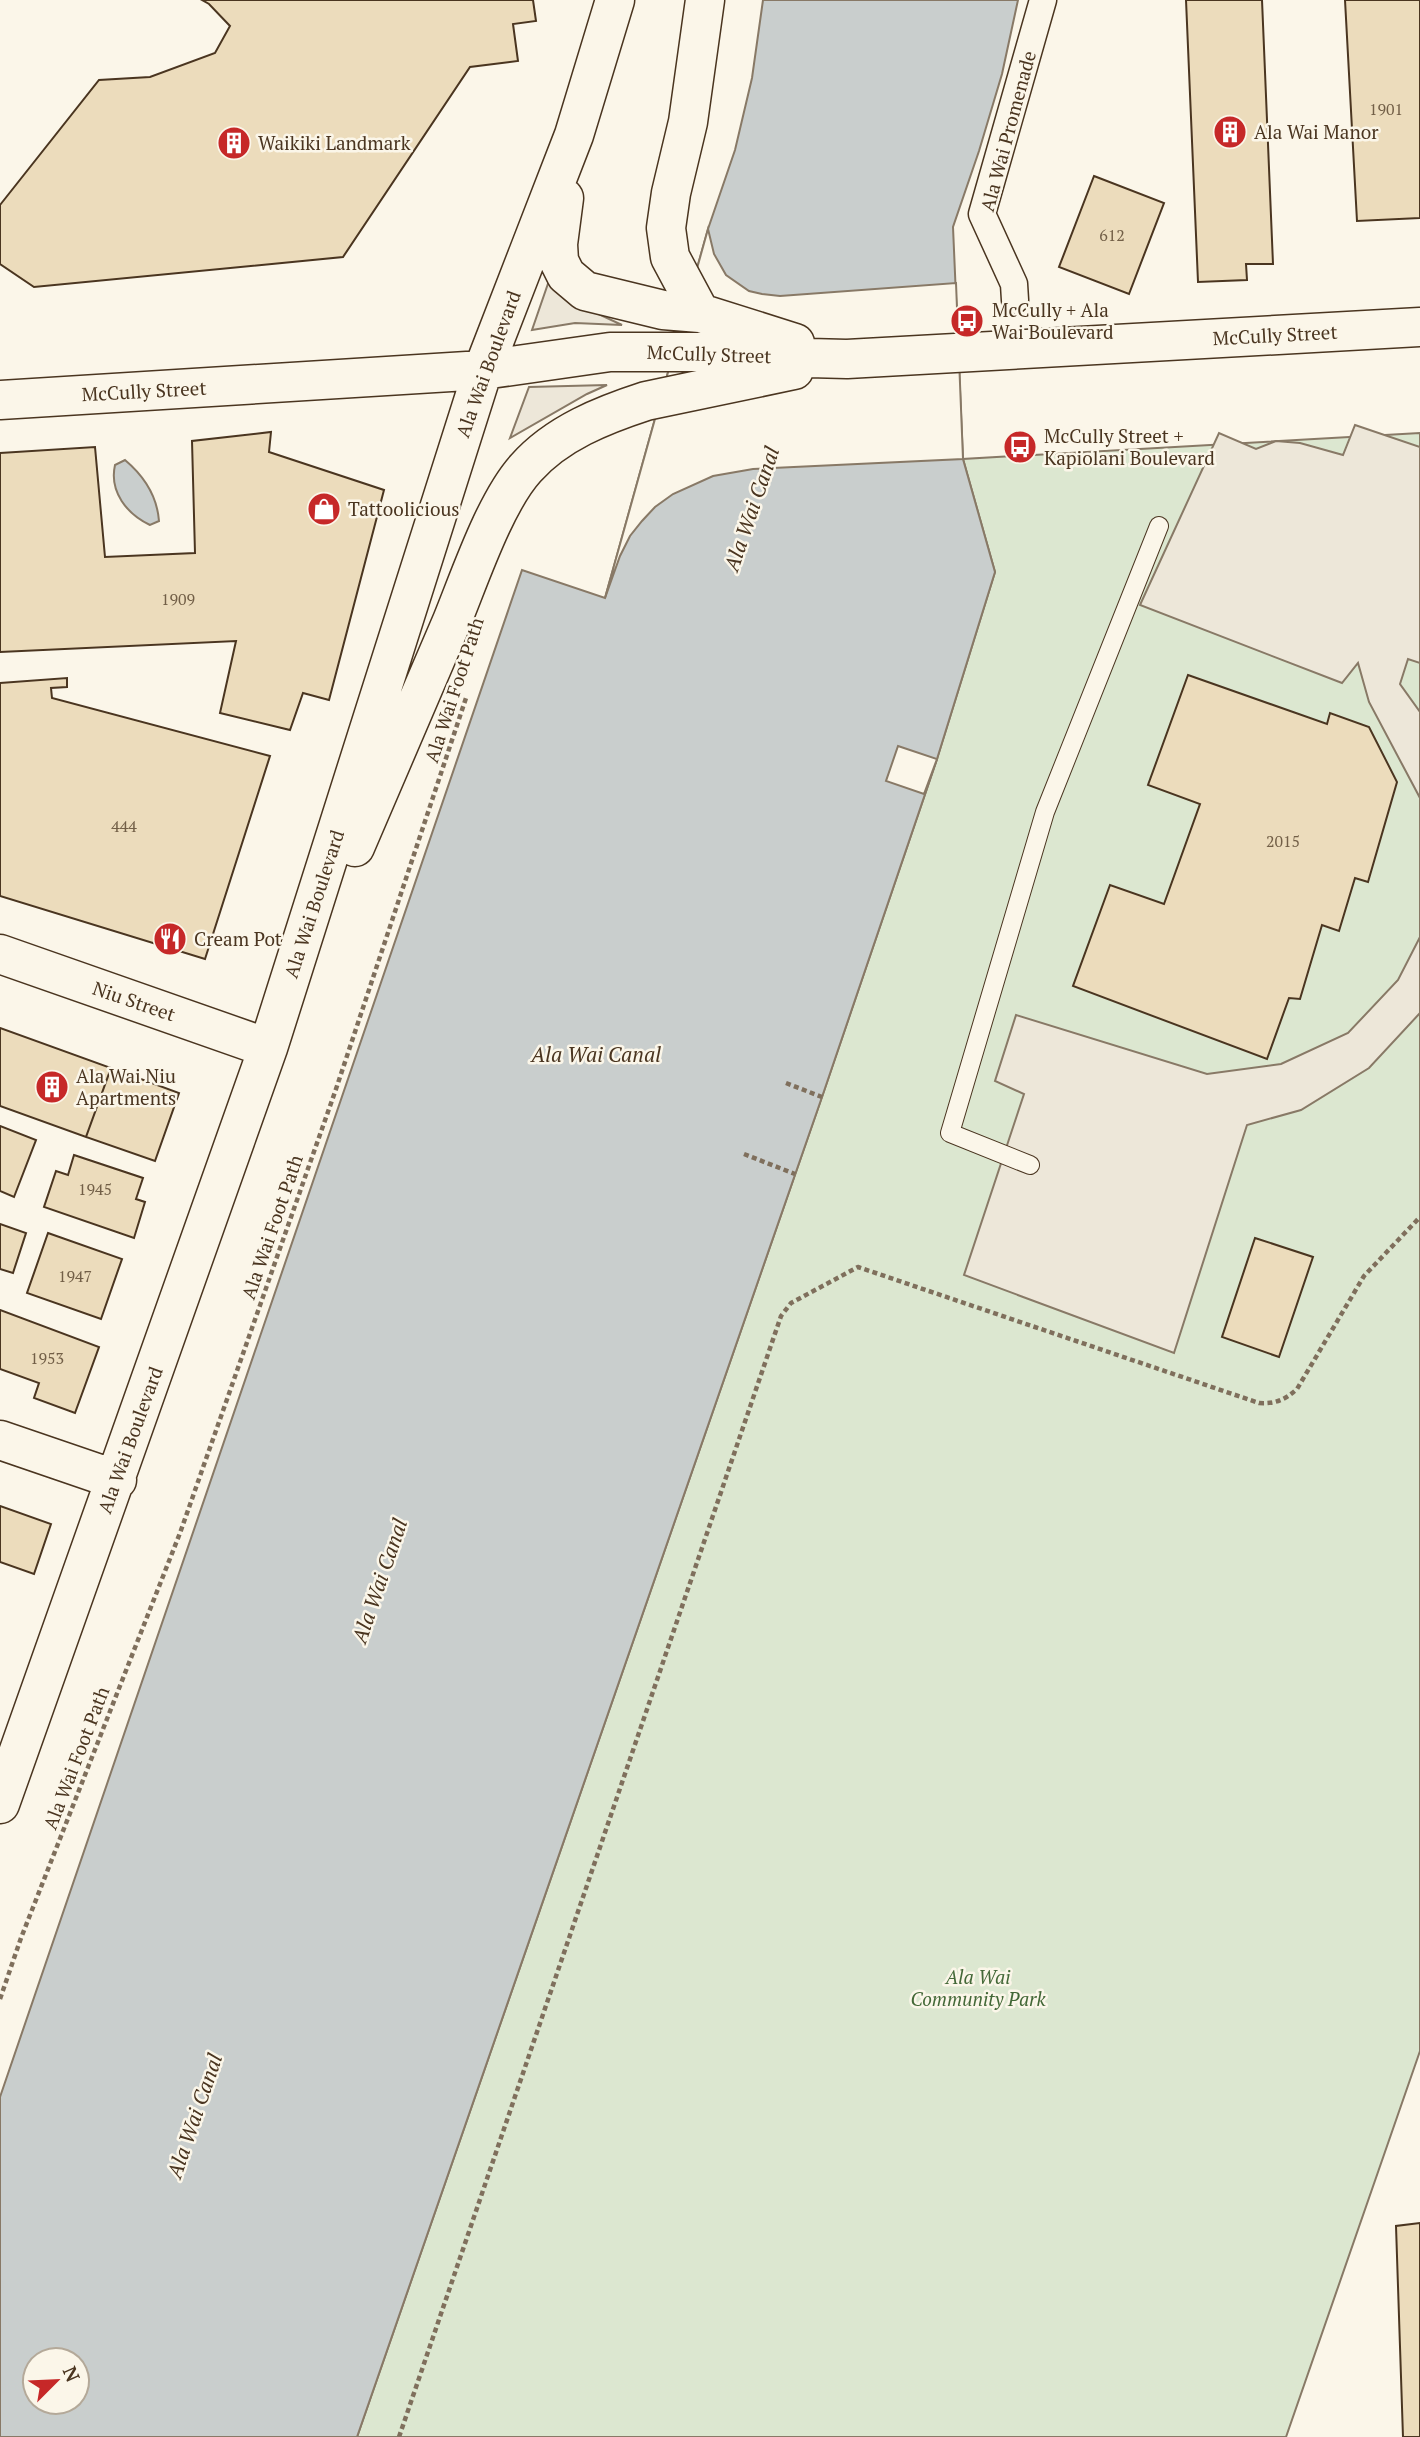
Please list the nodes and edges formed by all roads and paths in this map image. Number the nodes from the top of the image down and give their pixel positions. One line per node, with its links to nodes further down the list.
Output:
1 (615, 0): 4 (main road, Ala Wai Boulevard)
2 (705, 0): 6 (main road)
3 (1042, 0): 5 (street, Ala Wai Promenade)
4 (574, 135): 6 (main road); 9 (main road, Ala Wai Boulevard)
5 (1015, 300)
6 (681, 312): 8 (main road)
7 (1420, 327): 8 (main road, McCully Street)
8 (847, 359): 9 (main road, McCully Street); 14 (main road)
9 (483, 370): 10 (main road, McCully Street); 14 (main road, Ala Wai Boulevard)
10 (0, 400)
11 (1159, 526): 18 (lane)
12 (470, 684): 24 (path, Ala Wai Foot Path)
13 (0, 954): 14 (main road, Niu Street)
14 (268, 1048): 22 (main road, Ala Wai Boulevard)
15 (786, 1083): 16 (path)
16 (822, 1097)
17 (744, 1154): 19 (path)
18 (1030, 1165)
19 (795, 1174)
20 (1420, 1217): 25 (path)
21 (0, 1440): 22 (main road)
22 (117, 1480): 23 (main road, Ala Wai Boulevard)
23 (0, 1804)
24 (0, 1999)
25 (399, 2437)

